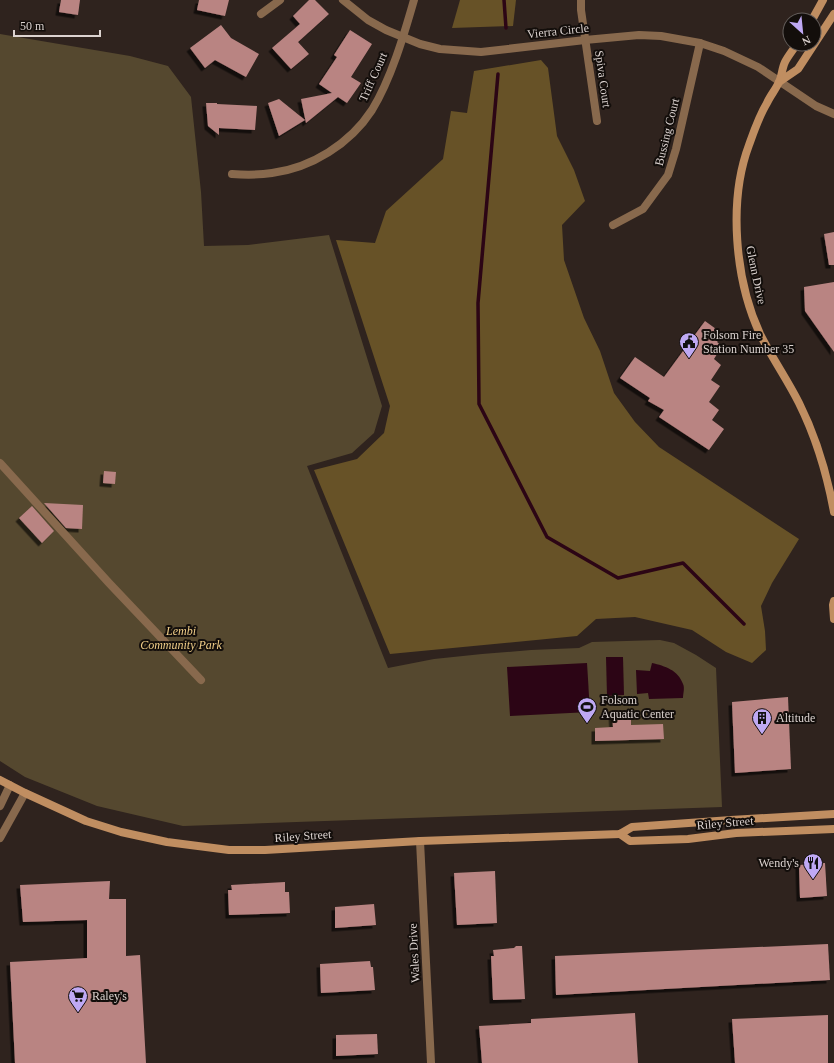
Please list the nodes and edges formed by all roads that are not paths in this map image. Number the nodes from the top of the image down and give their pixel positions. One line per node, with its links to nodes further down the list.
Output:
1 (280, 0): 7 (street)
2 (343, 0): 9 (street, Vierra Circle)
3 (414, 0): 9 (street, Triff Court)
4 (581, 0): 10 (street, Spiva Court)
5 (823, 0): 6 (main road)
6 (816, 12)
7 (261, 14)
8 (834, 14): 13 (main road, Glenn Drive)
9 (403, 38): 10 (street, Vierra Circle); 16 (street, Triff Court)
10 (585, 40): 11 (street, Vierra Circle); 15 (street, Spiva Court)
11 (700, 43): 13 (street, Vierra Circle); 17 (street, Bussing Court)
12 (791, 52): 13 (main road, Glenn Drive)
13 (779, 82): 14 (street, Vierra Circle); 19 (main road, Glenn Drive)
14 (834, 114)
15 (597, 121)
16 (232, 174)
17 (613, 225)
18 (0, 463): 22 (street)
19 (834, 512)
20 (834, 604): 21 (main road)
21 (834, 619)
22 (201, 680)
23 (0, 780): 24 (main road, Riley Street)
24 (10, 785): 25 (main road, Riley Street); 26 (street)
25 (25, 793): 30 (street); 31 (main road, Riley Street)
26 (0, 806)
27 (834, 814): 29 (main road, Riley Street)
28 (834, 828): 29 (main road, Riley Street)
29 (620, 834): 31 (main road, Riley Street)
30 (0, 838)
31 (420, 841): 32 (street, Wales Drive)
32 (431, 1063)

